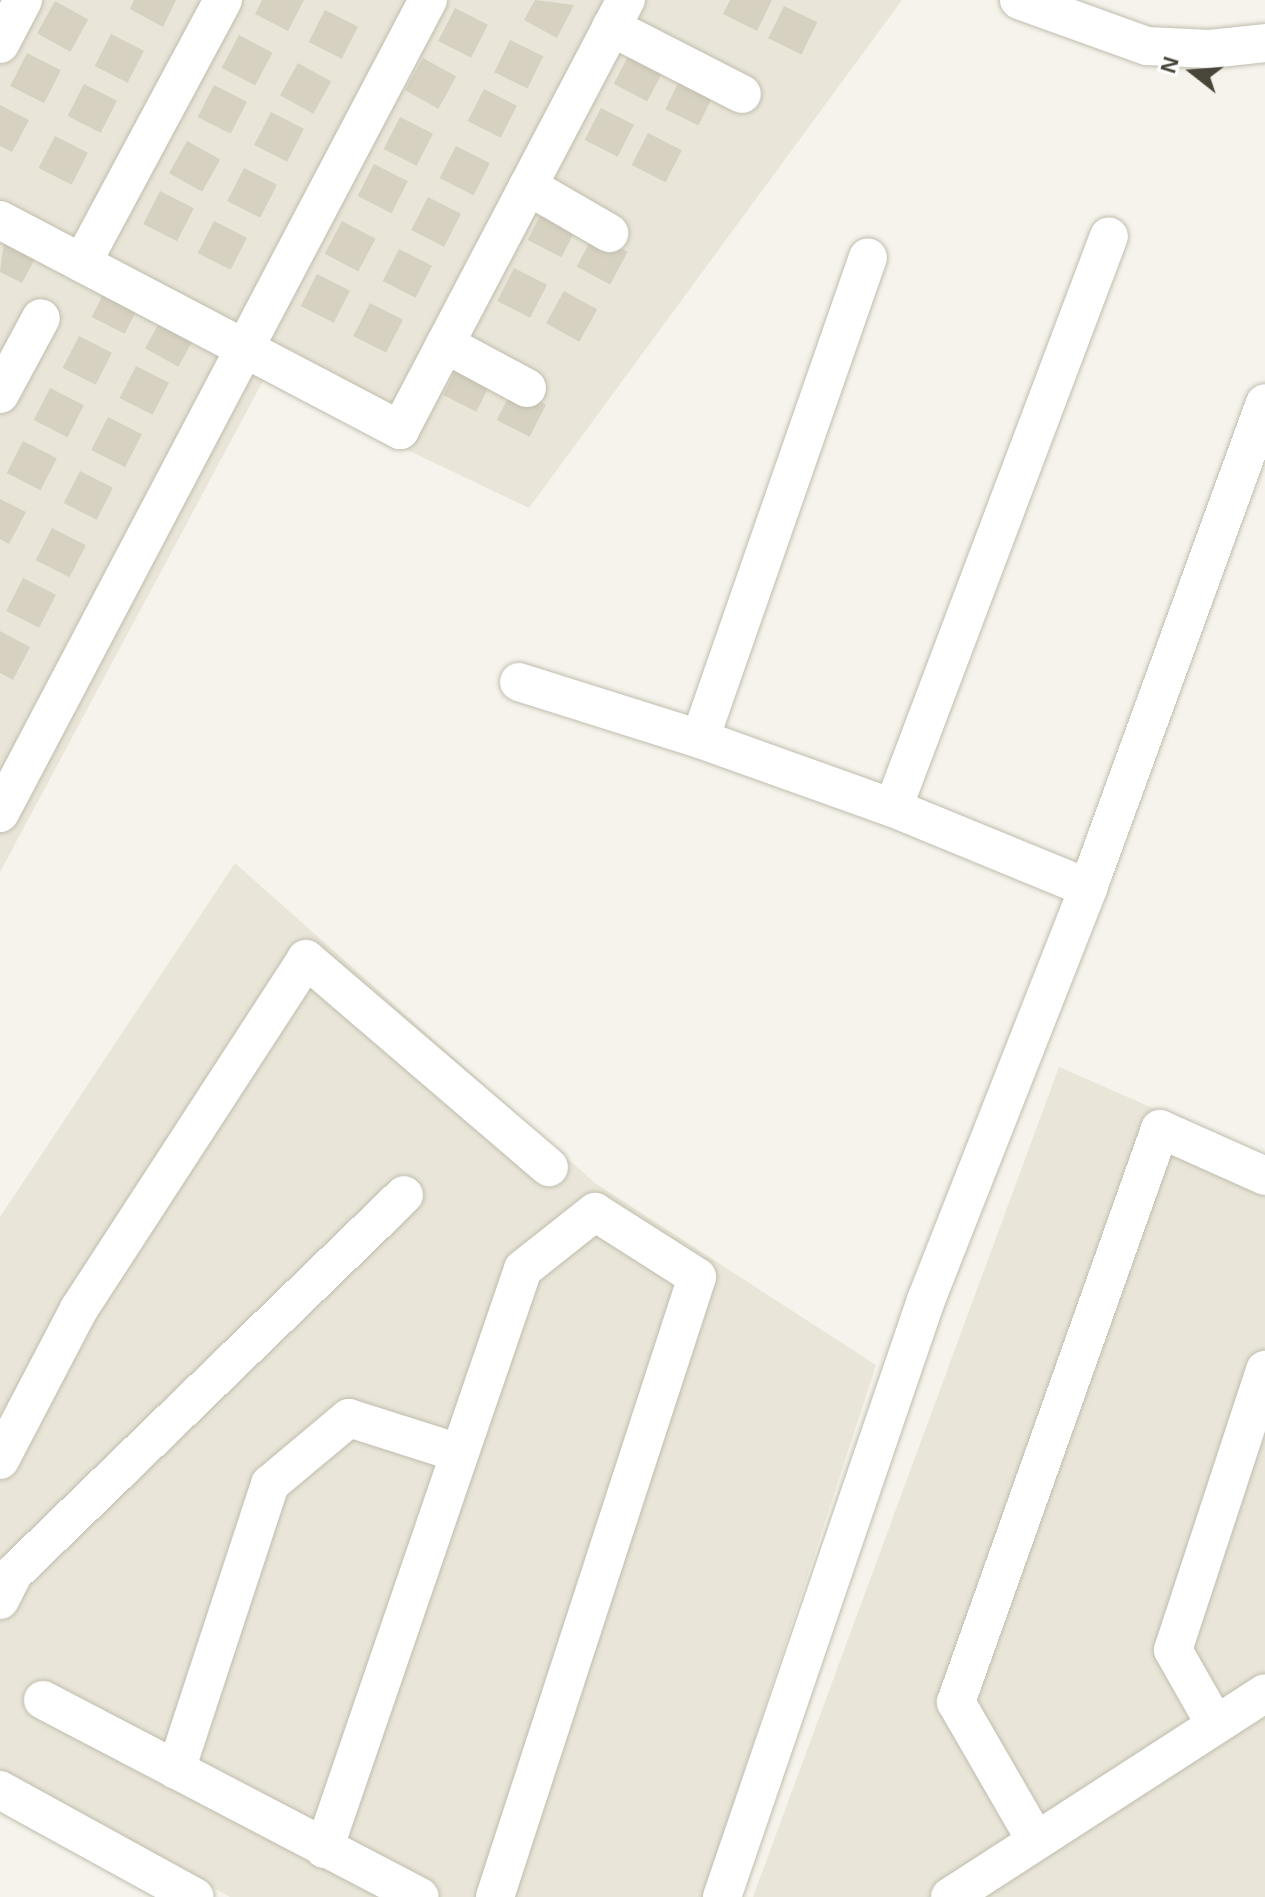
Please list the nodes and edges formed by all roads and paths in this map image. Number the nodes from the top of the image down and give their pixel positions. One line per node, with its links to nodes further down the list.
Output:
1 (23, 0): 7 (street)
2 (223, 0): 14 (street)
3 (428, 0): 17 (street)
4 (1019, 0): 6 (street)
5 (619, 14): 8 (street); 9 (street)
6 (1265, 43)
7 (0, 44)
8 (742, 94)
9 (528, 186): 11 (street); 16 (street)
10 (0, 220): 14 (street)
11 (609, 233)
12 (1109, 236): 23 (street)
13 (868, 257): 22 (street)
14 (82, 263): 17 (street)
15 (41, 318): 19 (street)
16 (445, 344): 17 (street); 18 (street)
17 (245, 349): 24 (street)
18 (527, 388)
19 (0, 394)
20 (1265, 403): 25 (street)
21 (519, 682): 22 (street)
22 (700, 739): 23 (street)
23 (893, 808): 25 (street)
24 (0, 813)
25 (1088, 888): 43 (street)
26 (549, 1167): 31 (street)
27 (1265, 1176): 38 (street)
28 (404, 1195): 32 (street)
29 (1265, 1370): 35 (street)
30 (459, 1453): 36 (street); 39 (street); 42 (street)
31 (0, 1460)
32 (5, 1578)
33 (1265, 1693): 35 (street)
34 (43, 1700): 36 (street)
35 (1215, 1724): 38 (street)
36 (176, 1770): 39 (street)
37 (0, 1790): 40 (street)
38 (1035, 1839): 44 (street)
39 (324, 1849): 41 (street)
40 (195, 1897)
41 (420, 1897)
42 (495, 1897)
43 (722, 1897)
44 (950, 1897)

